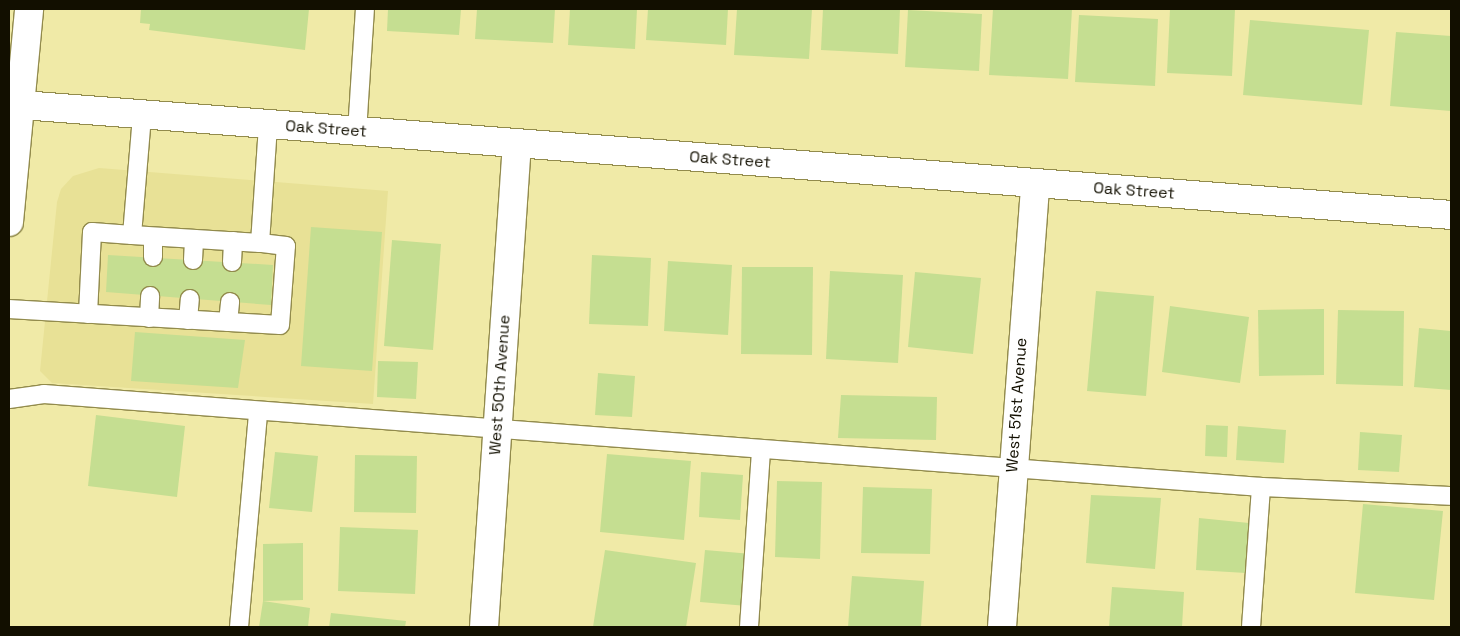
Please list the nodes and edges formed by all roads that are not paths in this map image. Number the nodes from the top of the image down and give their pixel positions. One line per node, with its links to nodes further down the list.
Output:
1 (29, 9): 3 (main road)
2 (365, 9): 6 (lane)
3 (13, 105): 4 (main road, Oak Street); 10 (main road)
4 (142, 115): 5 (main road, Oak Street); 11 (lane)
5 (268, 125): 6 (main road, Oak Street); 15 (lane)
6 (357, 132): 7 (main road, Oak Street)
7 (517, 144): 8 (main road, Oak Street); 29 (main road, West 50th Avenue)
8 (1035, 183): 9 (main road, Oak Street); 31 (main road, West 51st Avenue)
9 (1451, 215)
10 (9, 222)
11 (132, 235): 12 (lane); 23 (lane)
12 (153, 236): 13 (lane); 16 (lane)
13 (194, 239): 14 (lane); 17 (lane)
14 (233, 242): 15 (lane); 18 (lane)
15 (260, 243): 26 (lane)
16 (153, 257)
17 (193, 260)
18 (232, 262)
19 (150, 296): 24 (lane)
20 (190, 299): 25 (lane)
21 (230, 302): 26 (lane)
22 (9, 309): 23 (lane)
23 (88, 314): 24 (lane)
24 (149, 318): 25 (lane)
25 (188, 320): 26 (lane)
26 (228, 322)
27 (9, 399): 28 (lane)
28 (258, 413): 29 (lane); 34 (lane)
29 (497, 430): 30 (lane); 35 (main road, West 50th Avenue)
30 (761, 449): 31 (lane); 36 (lane)
31 (1012, 466): 32 (lane); 37 (main road, West 51st Avenue)
32 (1261, 487): 33 (lane); 38 (lane)
33 (1451, 496)
34 (239, 627)
35 (484, 627)
36 (749, 627)
37 (1002, 627)
38 (1252, 627)

